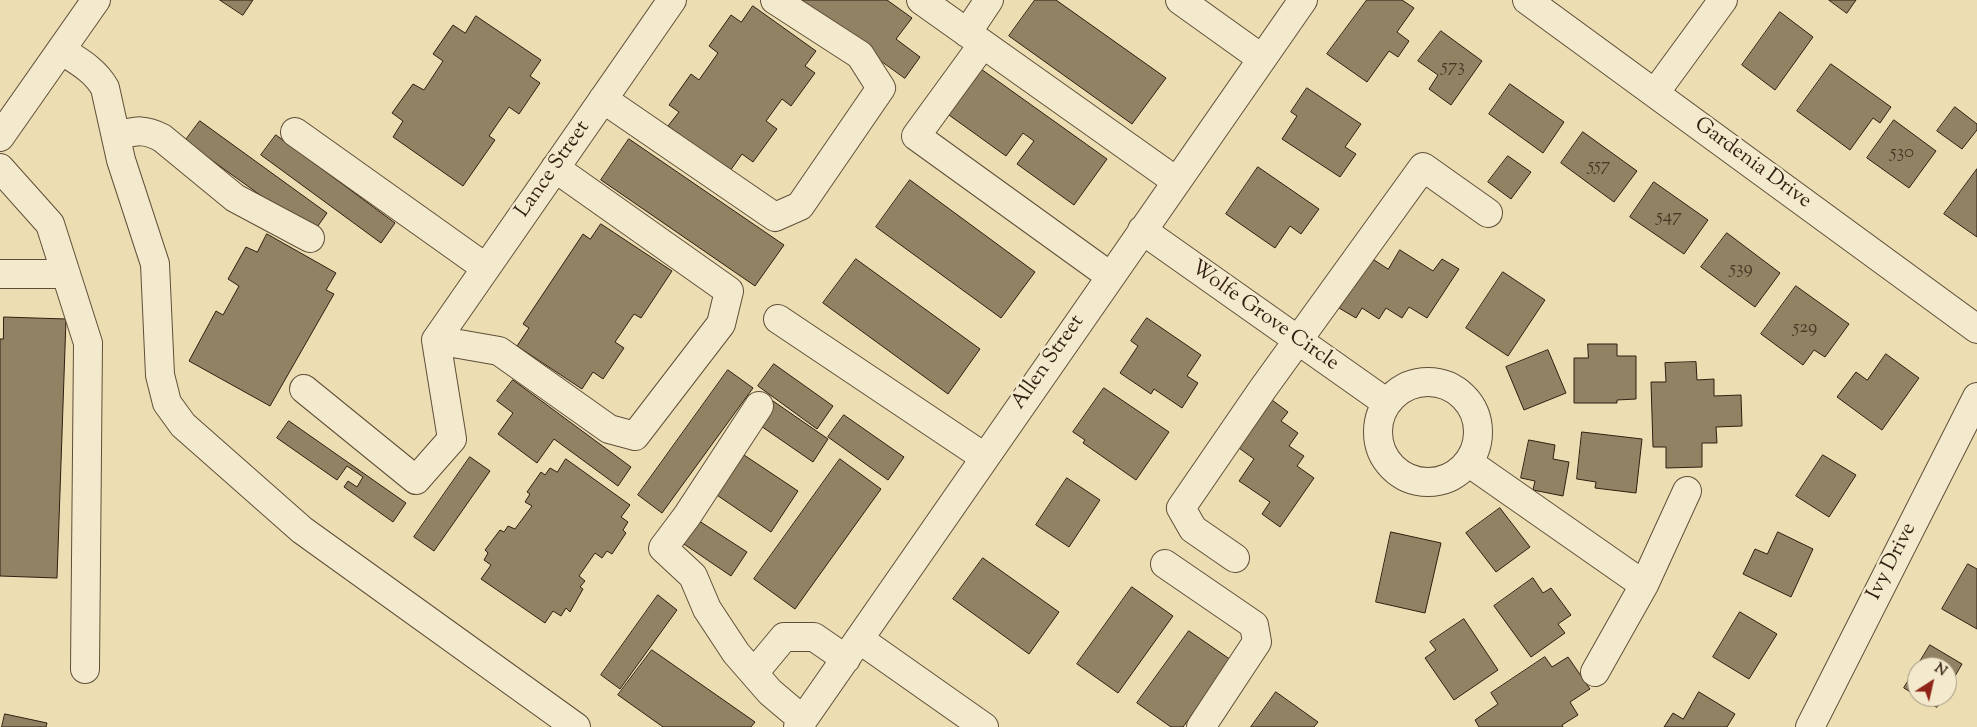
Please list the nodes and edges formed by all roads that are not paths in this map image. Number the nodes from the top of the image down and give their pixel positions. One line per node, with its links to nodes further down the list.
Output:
1 (96, 0): 11 (street)
2 (672, 0): 14 (street, Lance Street)
3 (775, 0): 14 (street)
4 (921, 0): 10 (street)
5 (989, 0): 10 (street)
6 (1180, 0): 12 (street)
7 (1303, 0): 12 (street, Allen Street)
8 (1527, 0): 13 (street, Gardenia Drive)
9 (1723, 0): 13 (street)
10 (975, 38): 20 (street); 27 (street)
11 (61, 50): 16 (street); 17 (street)
12 (1261, 58): 20 (street, Allen Street)
13 (1655, 93): 29 (street, Gardenia Drive)
14 (603, 99): 19 (street, Lance Street)
15 (295, 132): 24 (street)
16 (116, 136): 23 (street); 47 (street)
17 (0, 137)
18 (0, 168): 26 (street)
19 (555, 168): 24 (street, Lance Street); 30 (street)
20 (1176, 180): 22 (street, Allen Street)
21 (1488, 213): 31 (street)
22 (1142, 230): 27 (street, Allen Street); 31 (street, Wolfe Grove Circle)
23 (310, 238)
24 (486, 268): 30 (street, Lance Street)
25 (0, 274): 26 (street)
26 (66, 274): 43 (street)
27 (1110, 276): 36 (street, Allen Street)
28 (778, 319): 36 (street)
29 (1977, 329)
30 (436, 340): 32 (street)
31 (1298, 340): 34 (street, Wolfe Grove Circle); 39 (street)
32 (304, 389)
33 (1977, 397): 50 (street, Ivy Drive)
34 (1387, 403): 37 (street); 37 (street)
35 (759, 406): 45 (street)
36 (984, 457): 42 (street, Allen Street)
37 (1468, 462): 41 (street)
38 (1687, 491): 41 (street)
39 (1235, 558)
40 (1165, 564): 49 (street)
41 (1644, 585): 44 (street)
42 (853, 649): 45 (street); 46 (street, Allen Street); 48 (street)
43 (85, 669)
44 (1595, 672)
45 (754, 673): 46 (street)
46 (800, 724)
47 (576, 727)
48 (984, 727)
49 (1201, 727)
50 (1810, 727)

